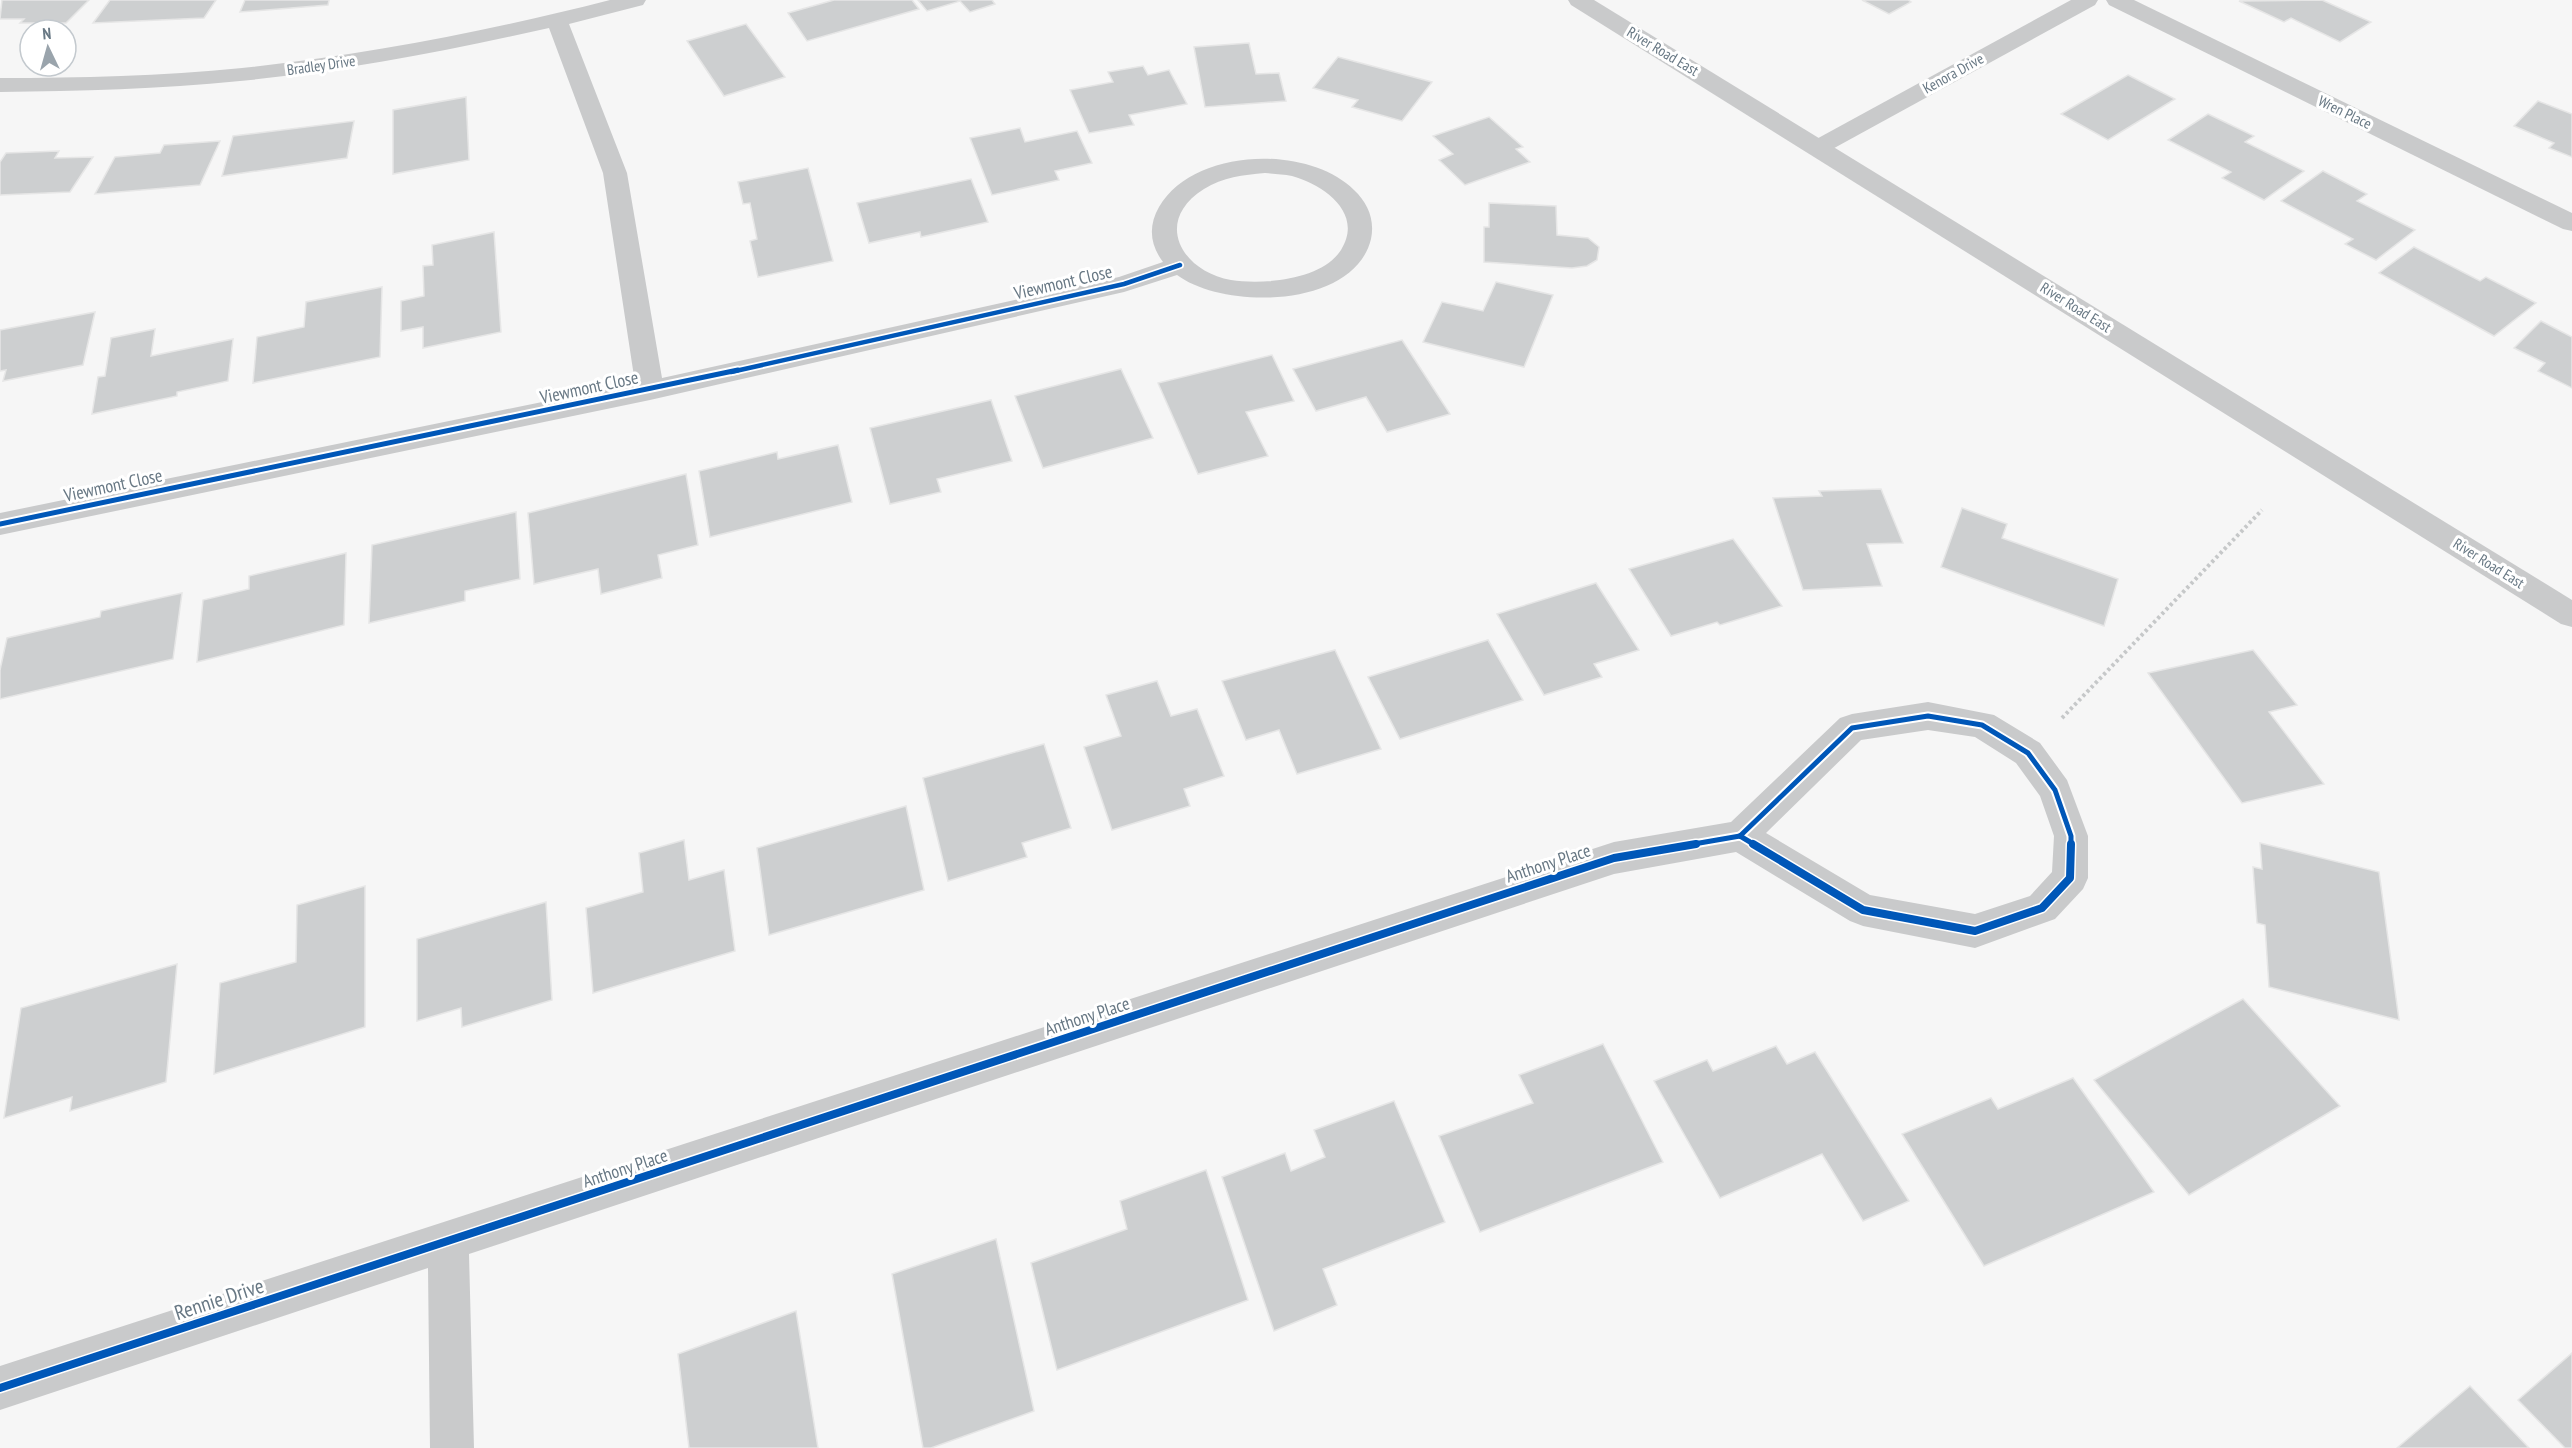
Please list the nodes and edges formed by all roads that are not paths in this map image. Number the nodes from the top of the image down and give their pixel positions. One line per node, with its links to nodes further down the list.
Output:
1 (635, 0): 5 (street, Bradley Drive)
2 (1579, 0): 7 (street, River Road East)
3 (2087, 0): 7 (street, Kenora Drive)
4 (2117, 0): 8 (street, Wren Place)
5 (557, 21): 6 (street, Bradley Drive); 10 (street, Viewmont Close)
6 (0, 85)
7 (1819, 147): 12 (street, River Road East)
8 (2572, 223)
9 (1180, 265): 9 (street); 10 (street, Viewmont Close)
10 (650, 390): 11 (street, Viewmont Close)
11 (0, 524)
12 (2572, 615)
13 (1740, 836): 13 (street); 14 (street, Anthony Place)
14 (448, 1242): 15 (street, Rennie Drive); 16 (street)
15 (0, 1388)
16 (452, 1448)

